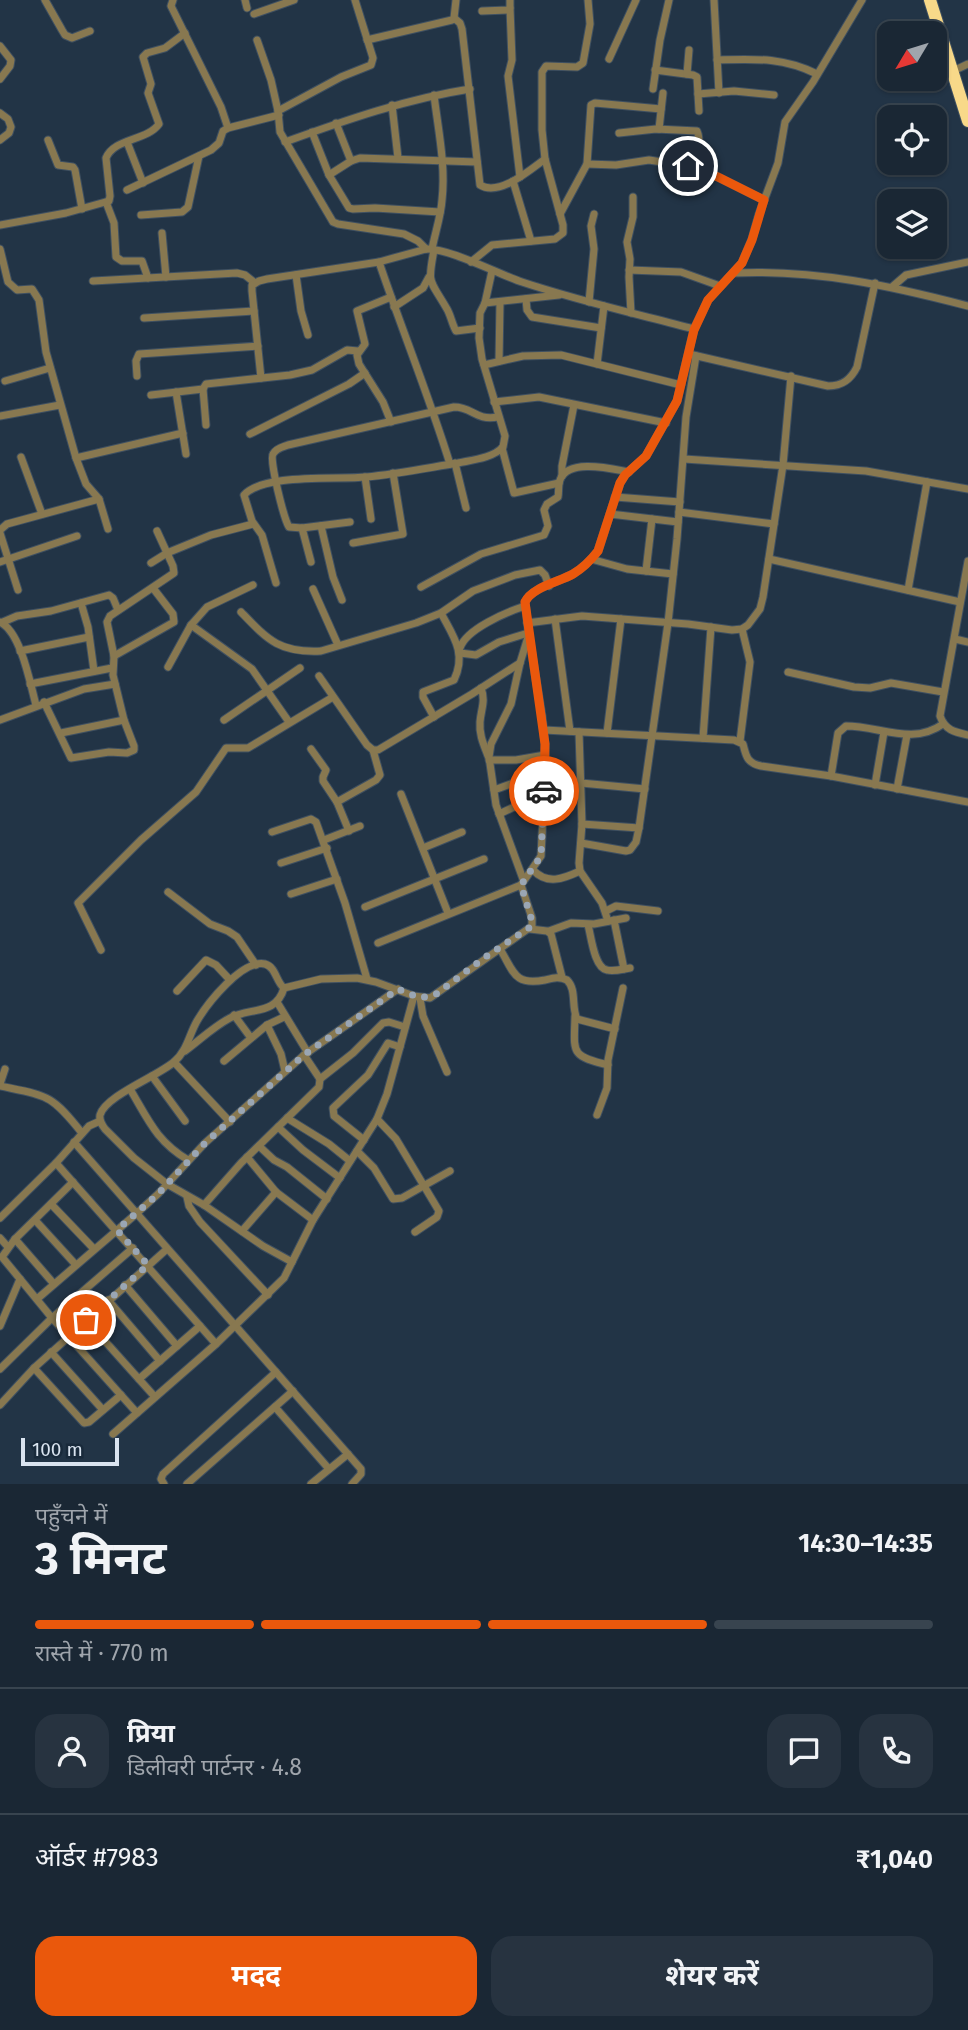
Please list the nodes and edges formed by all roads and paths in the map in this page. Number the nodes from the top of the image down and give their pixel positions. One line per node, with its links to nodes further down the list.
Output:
1 (46, 0): 17 (street)
2 (173, 0): 18 (street)
3 (294, 0): 15 (street)
4 (355, 0): 20 (street)
5 (456, 0): 16 (street)
6 (589, 0): 55 (street)
7 (636, 0): 23 (street)
8 (669, 0): 26 (street)
9 (714, 0): 24 (street)
10 (862, 0): 28 (street)
11 (930, 0): 25 (highway)
12 (938, 0): 25 (highway)
13 (510, 4): 14 (street); 62 (street)
14 (482, 11)
15 (254, 14)
16 (454, 18): 20 (street); 30 (street)
17 (90, 31)
18 (185, 33): 45 (street); 51 (street)
19 (257, 40): 42 (street)
20 (367, 40): 42 (street)
21 (0, 46): 29 (street)
22 (690, 50): 27 (street)
23 (609, 59)
24 (717, 60): 28 (street); 33 (street)
25 (960, 67): 35 (highway); 43 (highway)
26 (655, 70): 27 (street); 31 (street)
27 (687, 74): 34 (street)
28 (817, 75): 66 (street)
29 (0, 79)
30 (470, 89): 36 (street); 58 (street)
31 (653, 89)
32 (663, 93): 39 (street)
33 (719, 93): 34 (street); 37 (street)
34 (698, 94): 40 (street)
35 (968, 94)
36 (434, 95): 38 (street); 56 (street)
37 (774, 95)
38 (392, 105): 44 (street); 54 (street)
39 (661, 108): 46 (street); 59 (street)
40 (699, 111)
41 (0, 113): 49 (street)
42 (279, 113): 45 (street); 52 (street)
43 (968, 121)
44 (336, 124): 47 (street); 57 (street)
45 (228, 128): 53 (street)
46 (659, 129): 48 (street); 60 (street)
47 (312, 132): 52 (street); 61 (street)
48 (620, 133)
49 (0, 139)
50 (48, 140): 68 (street)
51 (127, 142): 63 (street); 67 (street)
52 (285, 142): 77 (street)
53 (199, 156): 63 (street); 71 (street)
54 (398, 159): 56 (street); 57 (street)
55 (545, 159): 62 (street); 72 (street)
56 (442, 160): 58 (street); 69 (street)
57 (351, 161): 61 (street)
58 (477, 162): 62 (street)
59 (587, 164): 60 (street); 72 (street)
60 (693, 168): 66 (street)
61 (329, 175): 69 (street)
62 (517, 179): 75 (street)
63 (143, 183): 64 (street)
64 (127, 190)
65 (633, 197): 82 (street)
66 (764, 200): 84 (street)
67 (106, 202): 68 (street); 88 (street)
68 (82, 209): 73 (street)
69 (440, 212): 77 (street)
70 (594, 214): 98 (street)
71 (141, 215)
72 (560, 215): 75 (street)
73 (0, 225)
74 (162, 233): 86 (street)
75 (531, 241): 79 (street)
76 (0, 248): 81 (street)
77 (431, 249): 78 (street); 79 (street); 87 (street)
78 (379, 262): 85 (street); 95 (street)
79 (471, 262): 83 (street)
80 (968, 262): 93 (street)
81 (1, 265): 116 (street)
82 (629, 270): 92 (street); 104 (street)
83 (492, 271): 94 (street); 99 (street)
84 (734, 273): 91 (street); 92 (street)
85 (296, 275): 90 (street); 109 (street)
86 (166, 277): 88 (street); 90 (street)
87 (429, 277): 102 (street); 106 (street)
88 (148, 278): 89 (street)
89 (93, 281)
90 (255, 283): 103 (street)
91 (875, 283): 93 (street); 119 (street)
92 (720, 286): 108 (street)
93 (892, 287): 101 (street)
94 (566, 295): 96 (street); 98 (street)
95 (391, 297): 102 (street); 111 (street)
96 (526, 299): 97 (street); 107 (street)
97 (500, 302): 99 (street); 113 (street)
98 (589, 302): 100 (street)
99 (485, 303): 106 (street)
100 (604, 306): 104 (street); 107 (street)
101 (968, 306)
102 (394, 307): 129 (street)
103 (254, 311): 105 (street); 110 (street)
104 (631, 313): 108 (street)
105 (144, 318)
106 (480, 328): 115 (street)
107 (601, 328): 114 (street)
108 (694, 330): 112 (street)
109 (308, 335)
110 (258, 346): 118 (street); 120 (street)
111 (358, 351): 117 (street); 120 (street)
112 (692, 355): 119 (street); 122 (street); 141 (street)
113 (499, 362): 114 (street); 115 (street)
114 (597, 363): 122 (street)
115 (484, 365): 126 (street)
116 (50, 368): 121 (street); 127 (street)
117 (365, 373): 132 (street); 136 (street)
118 (137, 376)
119 (791, 376): 143 (street)
120 (261, 378): 123 (street)
121 (5, 381)
122 (681, 385): 133 (street)
123 (203, 389): 124 (street); 134 (street)
124 (176, 392): 125 (street); 135 (street)
125 (151, 394)
126 (494, 402): 128 (street); 131 (street)
127 (61, 405): 130 (street); 140 (street)
128 (575, 405): 133 (street); 147 (street)
129 (434, 412): 131 (street); 132 (street); 142 (street)
130 (0, 416)
131 (498, 416): 137 (street)
132 (391, 422): 148 (street)
133 (666, 423): 144 (street)
134 (206, 425)
135 (183, 433): 138 (street); 140 (street)
136 (250, 434)
137 (502, 448): 142 (street); 147 (street)
138 (186, 454)
139 (20, 457): 156 (street)
140 (76, 458): 152 (street)
141 (684, 459): 143 (street); 153 (street)
142 (452, 464): 145 (street); 154 (street)
143 (783, 465): 149 (street); 163 (street)
144 (629, 472): 147 (street); 151 (street)
145 (394, 473): 146 (street); 170 (street)
146 (365, 477): 148 (street); 158 (street)
147 (561, 479): 183 (street)
148 (277, 481): 162 (street); 165 (street)
149 (927, 482): 150 (street); 188 (street)
150 (968, 489)
151 (615, 497): 153 (street); 157 (street)
152 (99, 499): 156 (street); 166 (street)
153 (680, 502): 155 (street)
154 (466, 508)
155 (679, 512): 161 (street); 163 (street)
156 (42, 513): 167 (street)
157 (610, 514): 159 (street); 172 (street)
158 (370, 519)
159 (652, 519): 161 (street); 178 (street)
160 (350, 522): 164 (street)
161 (678, 522): 179 (street)
162 (253, 524): 171 (street); 180 (street)
163 (775, 524): 173 (street)
164 (321, 526): 165 (street); 189 (street)
165 (302, 528): 176 (street)
166 (108, 529)
167 (0, 531): 174 (street)
168 (157, 531): 171 (street)
169 (77, 536): 174 (street)
170 (353, 542)
171 (167, 553): 177 (street); 184 (street)
172 (592, 559): 178 (street); 182 (street)
173 (769, 559): 188 (street); 203 (street)
174 (4, 561): 187 (street)
175 (968, 561): 186 (street)
176 (311, 562)
177 (151, 563)
178 (646, 571): 179 (street)
179 (673, 574): 200 (street)
180 (276, 583)
181 (253, 586): 201 (street)
182 (549, 586): 192 (street); 195 (street)
183 (421, 587)
184 (153, 588): 193 (street); 211 (street)
185 (313, 589): 208 (street)
186 (965, 589): 190 (street)
187 (19, 590)
188 (908, 590): 190 (street)
189 (342, 600)
190 (960, 602): 206 (street)
191 (81, 603): 193 (street); 198 (street); 205 (street)
192 (525, 606): 199 (street); 210 (street)
193 (118, 610): 211 (street)
194 (241, 612): 208 (street)
195 (441, 613): 208 (street); 210 (street)
196 (555, 619): 197 (street); 199 (street); 233 (street)
197 (621, 619): 200 (street); 236 (street)
198 (1, 622): 209 (street)
199 (527, 622): 204 (street)
200 (668, 623): 202 (street); 239 (street)
201 (191, 625): 213 (street); 222 (street)
202 (711, 627): 203 (street); 240 (street)
203 (742, 629): 241 (street)
204 (529, 634): 210 (street); 212 (street); 232 (street)
205 (89, 637): 209 (street); 216 (street)
206 (955, 639): 207 (street); 223 (street)
207 (968, 642)
208 (338, 646)
209 (20, 651): 219 (street)
210 (460, 651): 226 (street)
211 (114, 656): 214 (street)
212 (520, 663): 221 (street); 245 (street)
213 (168, 667)
214 (112, 668): 216 (street); 220 (street)
215 (300, 668): 222 (street)
216 (93, 671): 219 (street)
217 (788, 672): 223 (street)
218 (319, 676): 224 (street)
219 (30, 684): 225 (street)
220 (115, 684): 225 (street); 228 (street)
221 (481, 688): 226 (street); 245 (street)
222 (267, 690): 229 (street); 230 (street)
223 (943, 692): 231 (street)
224 (333, 697): 230 (street); 243 (street)
225 (40, 704): 227 (street); 235 (street)
226 (434, 717): 243 (street)
227 (0, 720)
228 (124, 720): 235 (street); 235 (street)
229 (223, 720)
230 (289, 722): 287 (street)
231 (943, 724): 237 (street); 238 (street)
232 (544, 730): 233 (street); 244 (street)
233 (575, 731): 236 (street); 248 (street)
234 (884, 732): 237 (street); 247 (street); 249 (street)
235 (61, 733)
236 (607, 733): 239 (street)
237 (907, 735): 251 (street)
238 (968, 735)
239 (652, 736): 240 (street); 250 (street)
240 (703, 738): 241 (street)
241 (740, 741): 247 (street)
242 (311, 749): 255 (street)
243 (373, 750): 255 (street)
244 (545, 755): 245 (street); 246 (street)
245 (489, 759): 252 (street)
246 (545, 776): 252 (street); 253 (street)
247 (831, 776): 249 (street)
248 (581, 783): 250 (street); 258 (street)
249 (875, 785): 251 (street)
250 (645, 789): 260 (street)
251 (897, 789): 256 (street)
252 (494, 790): 257 (street)
253 (544, 793): 257 (street); 269 (street)
254 (401, 794): 266 (street)
255 (337, 802): 261 (street)
256 (968, 802)
257 (499, 814): 273 (street)
258 (582, 824): 260 (street); 264 (street)
259 (360, 826): 261 (street)
260 (639, 828): 264 (street)
261 (349, 831): 265 (street)
262 (272, 832): 265 (street)
263 (462, 832): 266 (street)
264 (581, 843): 270 (street)
265 (325, 844): 268 (street); 271 (street)
266 (423, 848): 272 (street)
267 (484, 859): 272 (street)
268 (281, 863)
269 (533, 870): 270 (street); 273 (street)
270 (580, 871): 277 (street)
271 (337, 878): 275 (street); 290 (street)
272 (434, 878): 276 (street); 279 (street)
273 (522, 882): 279 (street); 283 (street)
274 (168, 892): 288 (street)
275 (291, 894)
276 (365, 907)
277 (606, 911): 278 (street); 281 (street)
278 (658, 911)
279 (448, 913): 285 (street)
280 (626, 918): 281 (street)
281 (611, 921): 282 (street); 282 (street)
282 (588, 925): 284 (street)
283 (530, 929): 284 (street); 286 (street)
284 (549, 932): 289 (street)
285 (378, 943)
286 (499, 948): 289 (street); 296 (street)
287 (101, 950)
288 (256, 965): 291 (street); 292 (street)
289 (562, 977): 299 (street)
290 (367, 979): 292 (street); 294 (street)
291 (230, 980): 295 (street); 306 (street)
292 (284, 988): 297 (street)
293 (623, 988): 303 (street)
294 (398, 989): 296 (street); 307 (street)
295 (177, 991)
296 (417, 997): 302 (street); 313 (street)
297 (277, 1002): 298 (street); 300 (street)
298 (234, 1016): 304 (street); 306 (street)
299 (575, 1016): 303 (street); 310 (street)
300 (284, 1017): 301 (street); 307 (street)
301 (267, 1025): 304 (street); 312 (street)
302 (405, 1027): 305 (street); 315 (street)
303 (615, 1029): 310 (street)
304 (251, 1038): 308 (street)
305 (400, 1046): 320 (street); 326 (street)
306 (181, 1054): 309 (street)
307 (306, 1054): 312 (street); 315 (street)
308 (224, 1061)
309 (174, 1062): 314 (street); 323 (street)
310 (608, 1065): 318 (street)
311 (5, 1069): 316 (street)
312 (285, 1072): 323 (street)
313 (447, 1072)
314 (152, 1076): 317 (street); 322 (street)
315 (320, 1079): 319 (street)
316 (0, 1085): 325 (street)
317 (130, 1089): 321 (street); 331 (street)
318 (597, 1115)
319 (287, 1118): 324 (street); 332 (street)
320 (377, 1119): 326 (street); 338 (street)
321 (100, 1121): 325 (street); 337 (street)
322 (185, 1121)
323 (230, 1122): 331 (street)
324 (278, 1127): 328 (street); 335 (street)
325 (82, 1133): 327 (street)
326 (364, 1140): 329 (street)
327 (74, 1142): 333 (street); 344 (street)
328 (258, 1146): 330 (street); 341 (street)
329 (357, 1150): 332 (street); 338 (street)
330 (247, 1157): 339 (street); 343 (street)
331 (188, 1160): 337 (street)
332 (350, 1161): 335 (street)
333 (56, 1163): 336 (street); 345 (street)
334 (450, 1171): 338 (street)
335 (340, 1178): 341 (street)
336 (73, 1182): 342 (street); 348 (street)
337 (167, 1184): 340 (street); 344 (street)
338 (424, 1185): 350 (street)
339 (276, 1192): 347 (street); 349 (street)
340 (187, 1197): 343 (street); 365 (street)
341 (327, 1199): 347 (street)
342 (51, 1204): 346 (street); 355 (street)
343 (204, 1205): 349 (street)
344 (136, 1214): 348 (street); 356 (street)
345 (0, 1218)
346 (35, 1220): 352 (street); 359 (street)
347 (313, 1220): 357 (street)
348 (117, 1230): 354 (street); 355 (street)
349 (242, 1231): 357 (street)
350 (415, 1232)
351 (0, 1238): 353 (street)
352 (15, 1239): 353 (street); 363 (street)
353 (8, 1247): 358 (street)
354 (133, 1248): 360 (street); 368 (street)
355 (94, 1249): 359 (street)
356 (167, 1249): 360 (street); 372 (street)
357 (292, 1262): 365 (street)
358 (6, 1263): 361 (street); 362 (street)
359 (76, 1265): 363 (street)
360 (148, 1265): 364 (street); 371 (street)
361 (0, 1270)
362 (20, 1279): 366 (street); 370 (street)
363 (54, 1284): 366 (street)
364 (125, 1285): 367 (street); 375 (street)
365 (268, 1295): 372 (street)
366 (37, 1299): 368 (street)
367 (108, 1300): 369 (street); 377 (street)
368 (52, 1318): 373 (street); 379 (street)
369 (86, 1320): 373 (street); 381 (street)
370 (0, 1326)
371 (200, 1326): 374 (street); 375 (street)
372 (235, 1326): 374 (street); 380 (street)
373 (68, 1336): 376 (street); 383 (street)
374 (216, 1344): 384 (street)
375 (177, 1346): 377 (street)
376 (51, 1352): 378 (street); 387 (street)
377 (160, 1361): 381 (street)
378 (34, 1368): 385 (street); 387 (street)
379 (0, 1369)
380 (276, 1372): 382 (street); 393 (street)
381 (139, 1380): 384 (street)
382 (293, 1391): 386 (street); 390 (street)
383 (121, 1395): 387 (street); 388 (street)
384 (155, 1397): 388 (street)
385 (0, 1405)
386 (275, 1407): 391 (street); 392 (street)
387 (103, 1410)
388 (137, 1413): 389 (street)
389 (113, 1434)
390 (348, 1454): 391 (street); 397 (street)
391 (329, 1469): 396 (street)
392 (195, 1477): 394 (street); 395 (street)
393 (164, 1484)
394 (187, 1484)
395 (201, 1484)
396 (311, 1484)
397 (352, 1484)

